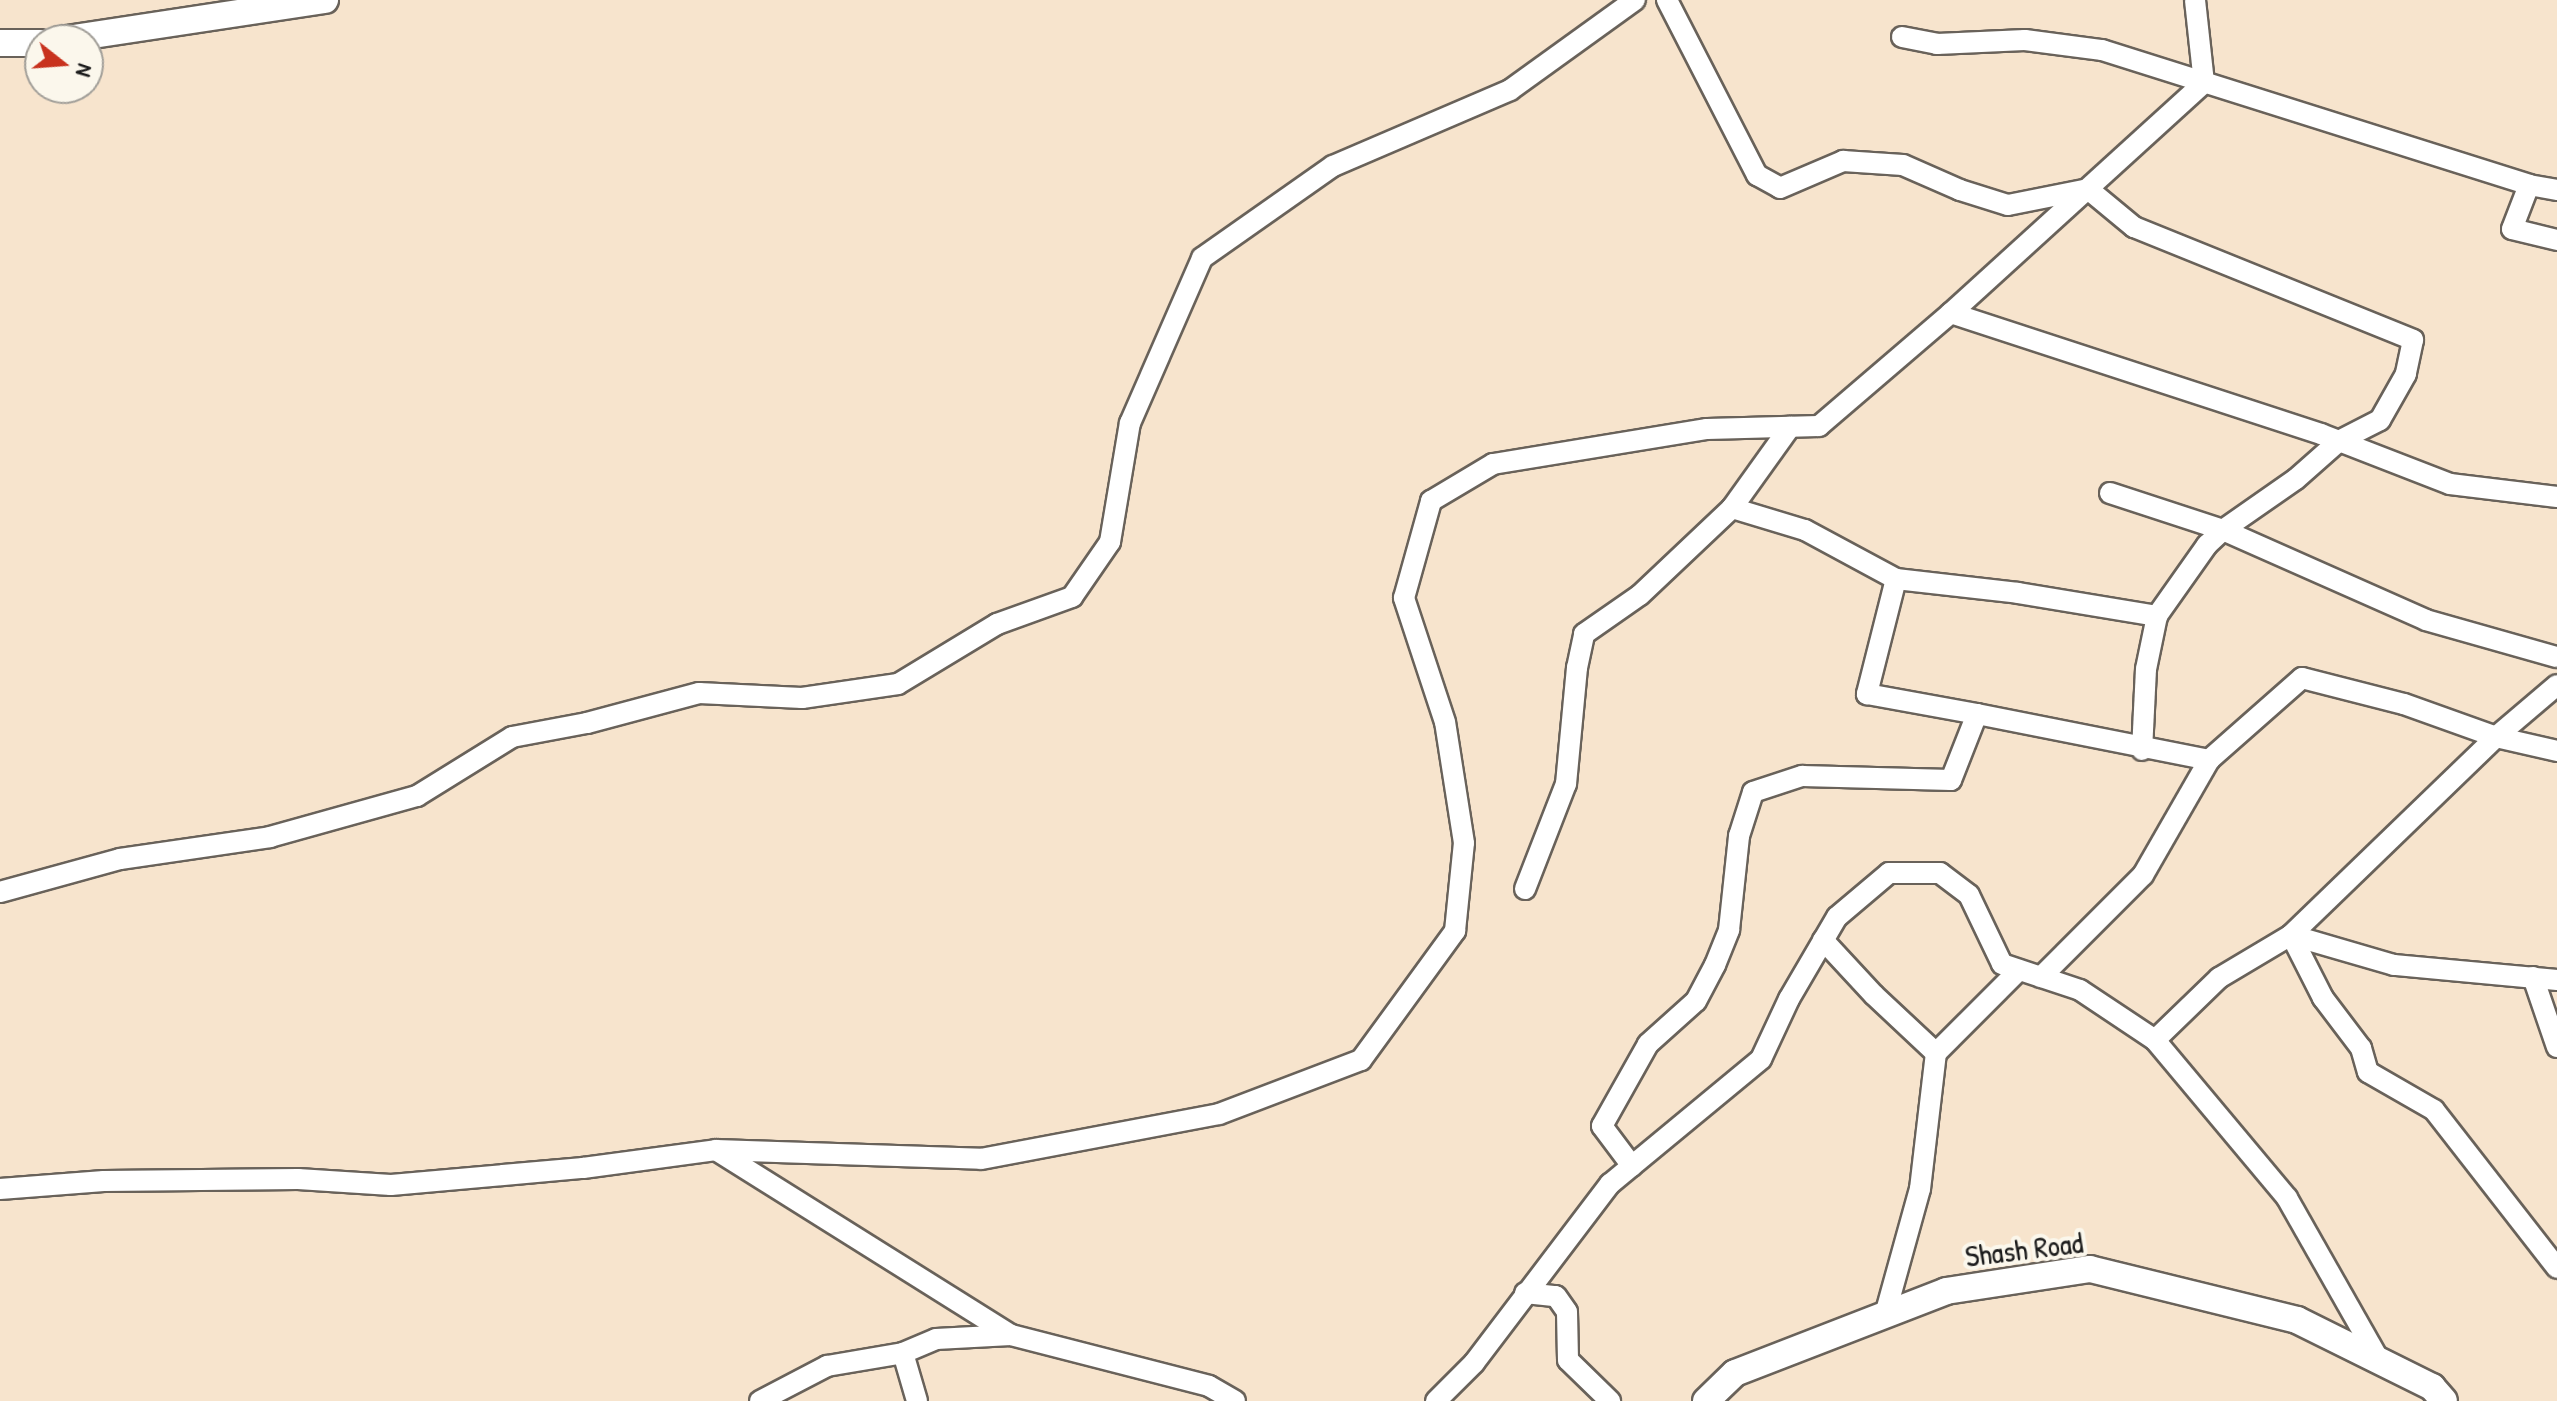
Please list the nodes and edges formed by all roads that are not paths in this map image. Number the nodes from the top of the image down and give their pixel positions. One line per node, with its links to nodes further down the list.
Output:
1 (325, 0): 5 (street)
2 (1635, 0): 31 (street)
3 (1667, 0): 11 (street)
4 (2195, 0): 9 (street)
5 (104, 33)
6 (1902, 37): 9 (street)
7 (0, 43): 8 (street)
8 (24, 43)
9 (2204, 83): 10 (street); 11 (street)
10 (2529, 185): 12 (street); 13 (street)
11 (2088, 189): 14 (street); 16 (street)
12 (2557, 190)
13 (2557, 240)
14 (1951, 313): 15 (street); 16 (street)
15 (1790, 427): 19 (street); 41 (street)
16 (2339, 441): 18 (street); 20 (street)
17 (2110, 493): 20 (street)
18 (2557, 497)
19 (1732, 508): 21 (street); 30 (street)
20 (2223, 530): 22 (street); 23 (street)
21 (1896, 579): 22 (street); 25 (street)
22 (2157, 616): 27 (street)
23 (2557, 657)
24 (2557, 685): 26 (street)
25 (1977, 714): 27 (street); 42 (street)
26 (2496, 737): 28 (street); 29 (street); 32 (street)
27 (2142, 750): 29 (street)
28 (2557, 751)
29 (2209, 760): 35 (street)
30 (1525, 889)
31 (0, 892)
32 (2291, 935): 36 (street); 38 (street); 44 (street)
33 (1823, 940): 34 (street); 40 (street); 42 (street)
34 (2019, 970): 35 (street); 40 (street)
35 (2041, 977): 38 (street)
36 (2533, 977): 37 (street); 39 (street)
37 (2557, 980)
38 (2155, 1040): 49 (street)
39 (2557, 1047)
40 (1936, 1053): 46 (street)
41 (716, 1150): 43 (street); 47 (street)
42 (1632, 1166): 45 (street)
43 (0, 1189)
44 (2557, 1268)
45 (1525, 1293): 53 (street); 54 (street)
46 (1885, 1315): 49 (street, Shash Road); 55 (street, Shash Road)
47 (1011, 1335): 48 (street); 52 (street)
48 (903, 1353): 50 (street); 51 (street)
49 (2379, 1360): 56 (street, Shash Road)
50 (760, 1401)
51 (917, 1401)
52 (1235, 1401)
53 (1436, 1401)
54 (1610, 1401)
55 (1706, 1401)
56 (2444, 1401)

